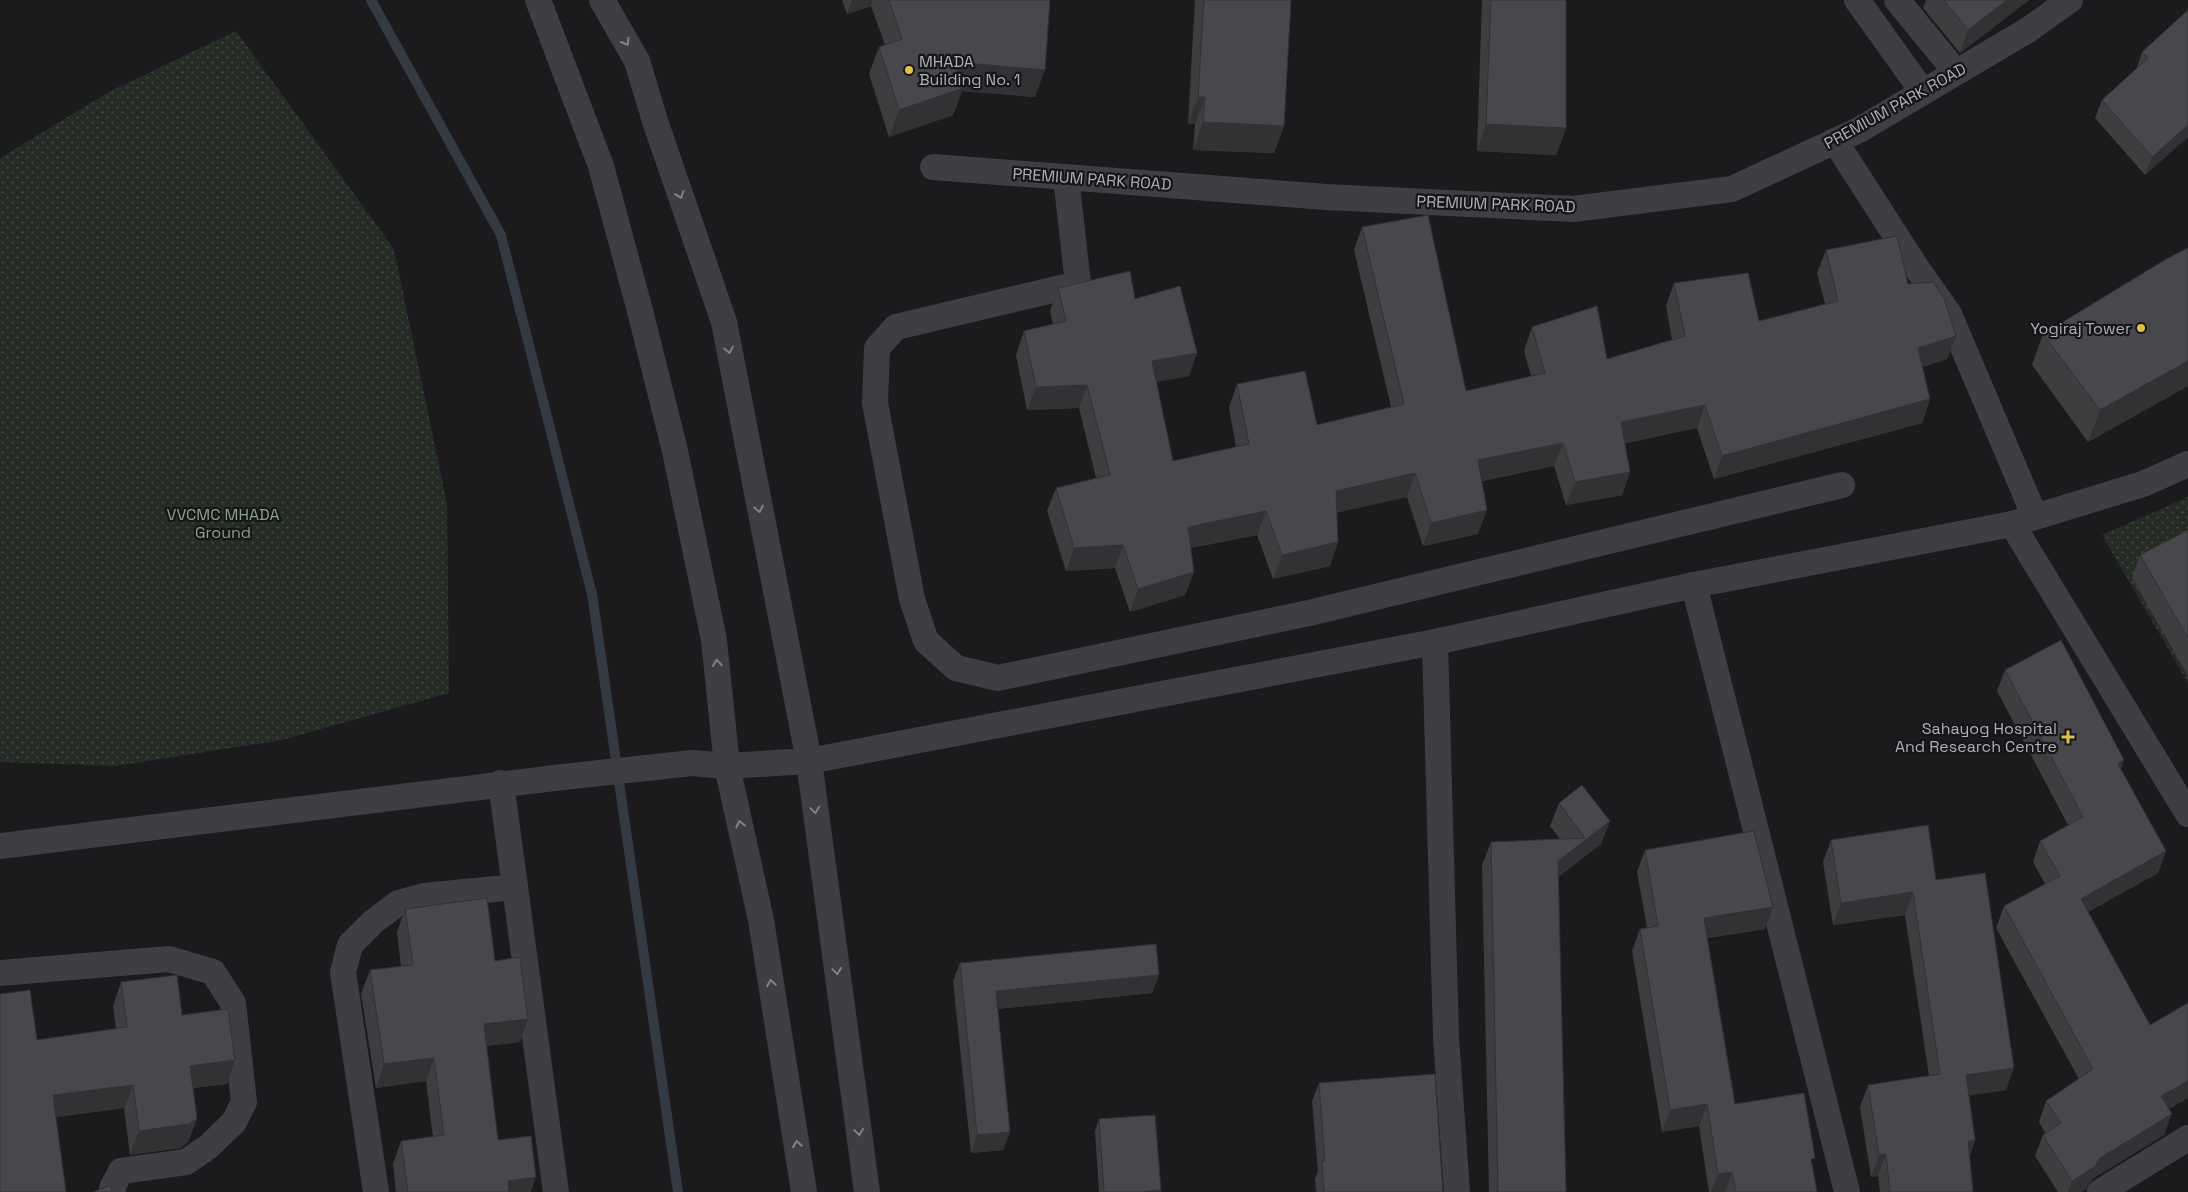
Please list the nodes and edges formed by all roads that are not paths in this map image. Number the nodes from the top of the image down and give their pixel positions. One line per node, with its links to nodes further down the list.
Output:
1 (538, 0): 18 (street, one-way to 1)
2 (603, 0): 17 (street, one-way to 17)
3 (1856, 0): 8 (street)
4 (1897, 0): 7 (street)
5 (2057, 0): 7 (street)
6 (2070, 0): 7 (street, PREMIUM PARK ROAD)
7 (1952, 68): 8 (street, PREMIUM PARK ROAD)
8 (1923, 92): 9 (street, PREMIUM PARK ROAD)
9 (1835, 141): 11 (street, PREMIUM PARK ROAD); 14 (street)
10 (933, 167): 11 (street, PREMIUM PARK ROAD)
11 (1066, 177): 13 (street)
12 (2188, 464): 14 (street)
13 (1842, 485)
14 (2023, 521): 15 (street); 20 (street)
15 (1694, 585): 16 (street); 31 (street)
16 (1435, 642): 17 (street); 30 (street)
17 (809, 762): 18 (street); 29 (street, one-way to 29)
18 (727, 766): 19 (street); 28 (street, one-way to 18)
19 (501, 783): 21 (street); 22 (street)
20 (2188, 814)
21 (0, 846)
22 (514, 886): 26 (street); 27 (street)
23 (0, 973): 25 (street)
24 (2188, 1138): 32 (street)
25 (113, 1192)
26 (376, 1192)
27 (556, 1192)
28 (804, 1192)
29 (867, 1192)
30 (1456, 1192)
31 (1847, 1192)
32 (2100, 1192)

